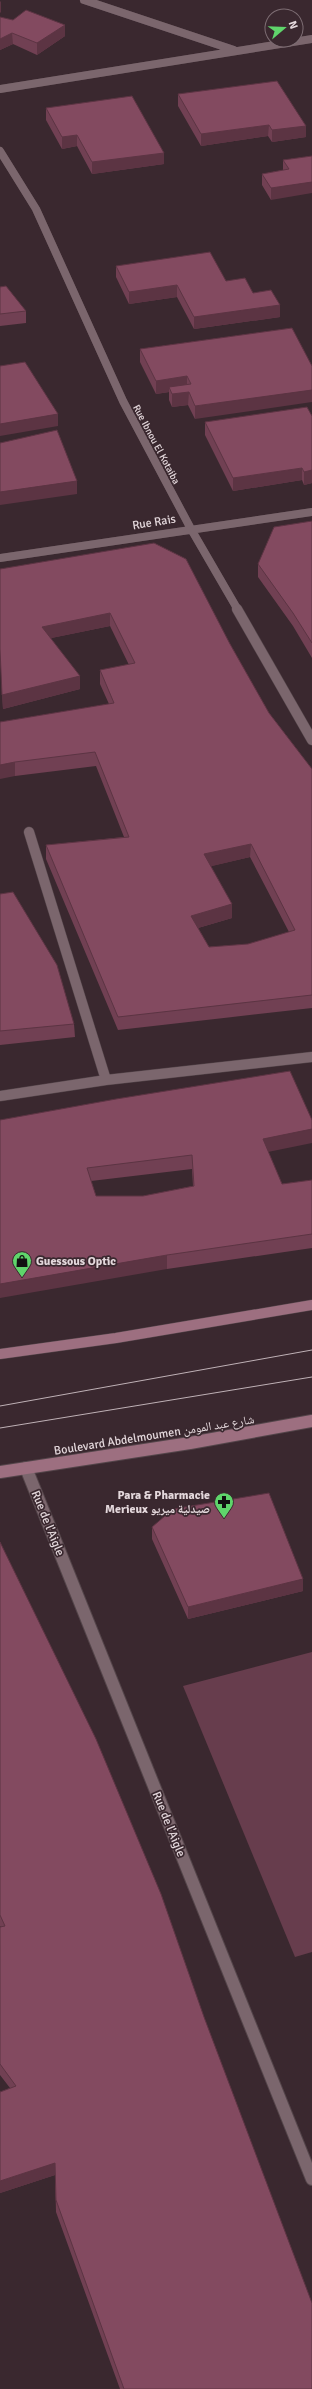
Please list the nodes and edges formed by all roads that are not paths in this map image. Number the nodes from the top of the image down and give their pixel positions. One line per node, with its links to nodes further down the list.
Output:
1 (84, 0): 3 (street)
2 (312, 39): 3 (street)
3 (236, 51): 4 (street)
4 (0, 89)
5 (0, 150): 7 (street, Rue Ibnou El Kotaiba)
6 (312, 512): 7 (street, Rue Rais)
7 (191, 529): 8 (street, Rue Rais); 9 (street, Rue Ibnou El Kotaiba)
8 (0, 558)
9 (312, 740)
10 (29, 832): 12 (street)
11 (312, 1057): 12 (street)
12 (106, 1080): 13 (street)
13 (0, 1096)
14 (312, 1305): 15 (main road)
15 (0, 1354)
16 (312, 1422): 17 (main road, Boulevard Abdelmoumen شارع عبد المومن)
17 (26, 1468): 18 (main road, Boulevard Abdelmoumen شارع عبد المومن); 19 (street, Rue de l'Aigle)
18 (0, 1472)
19 (312, 2179)

